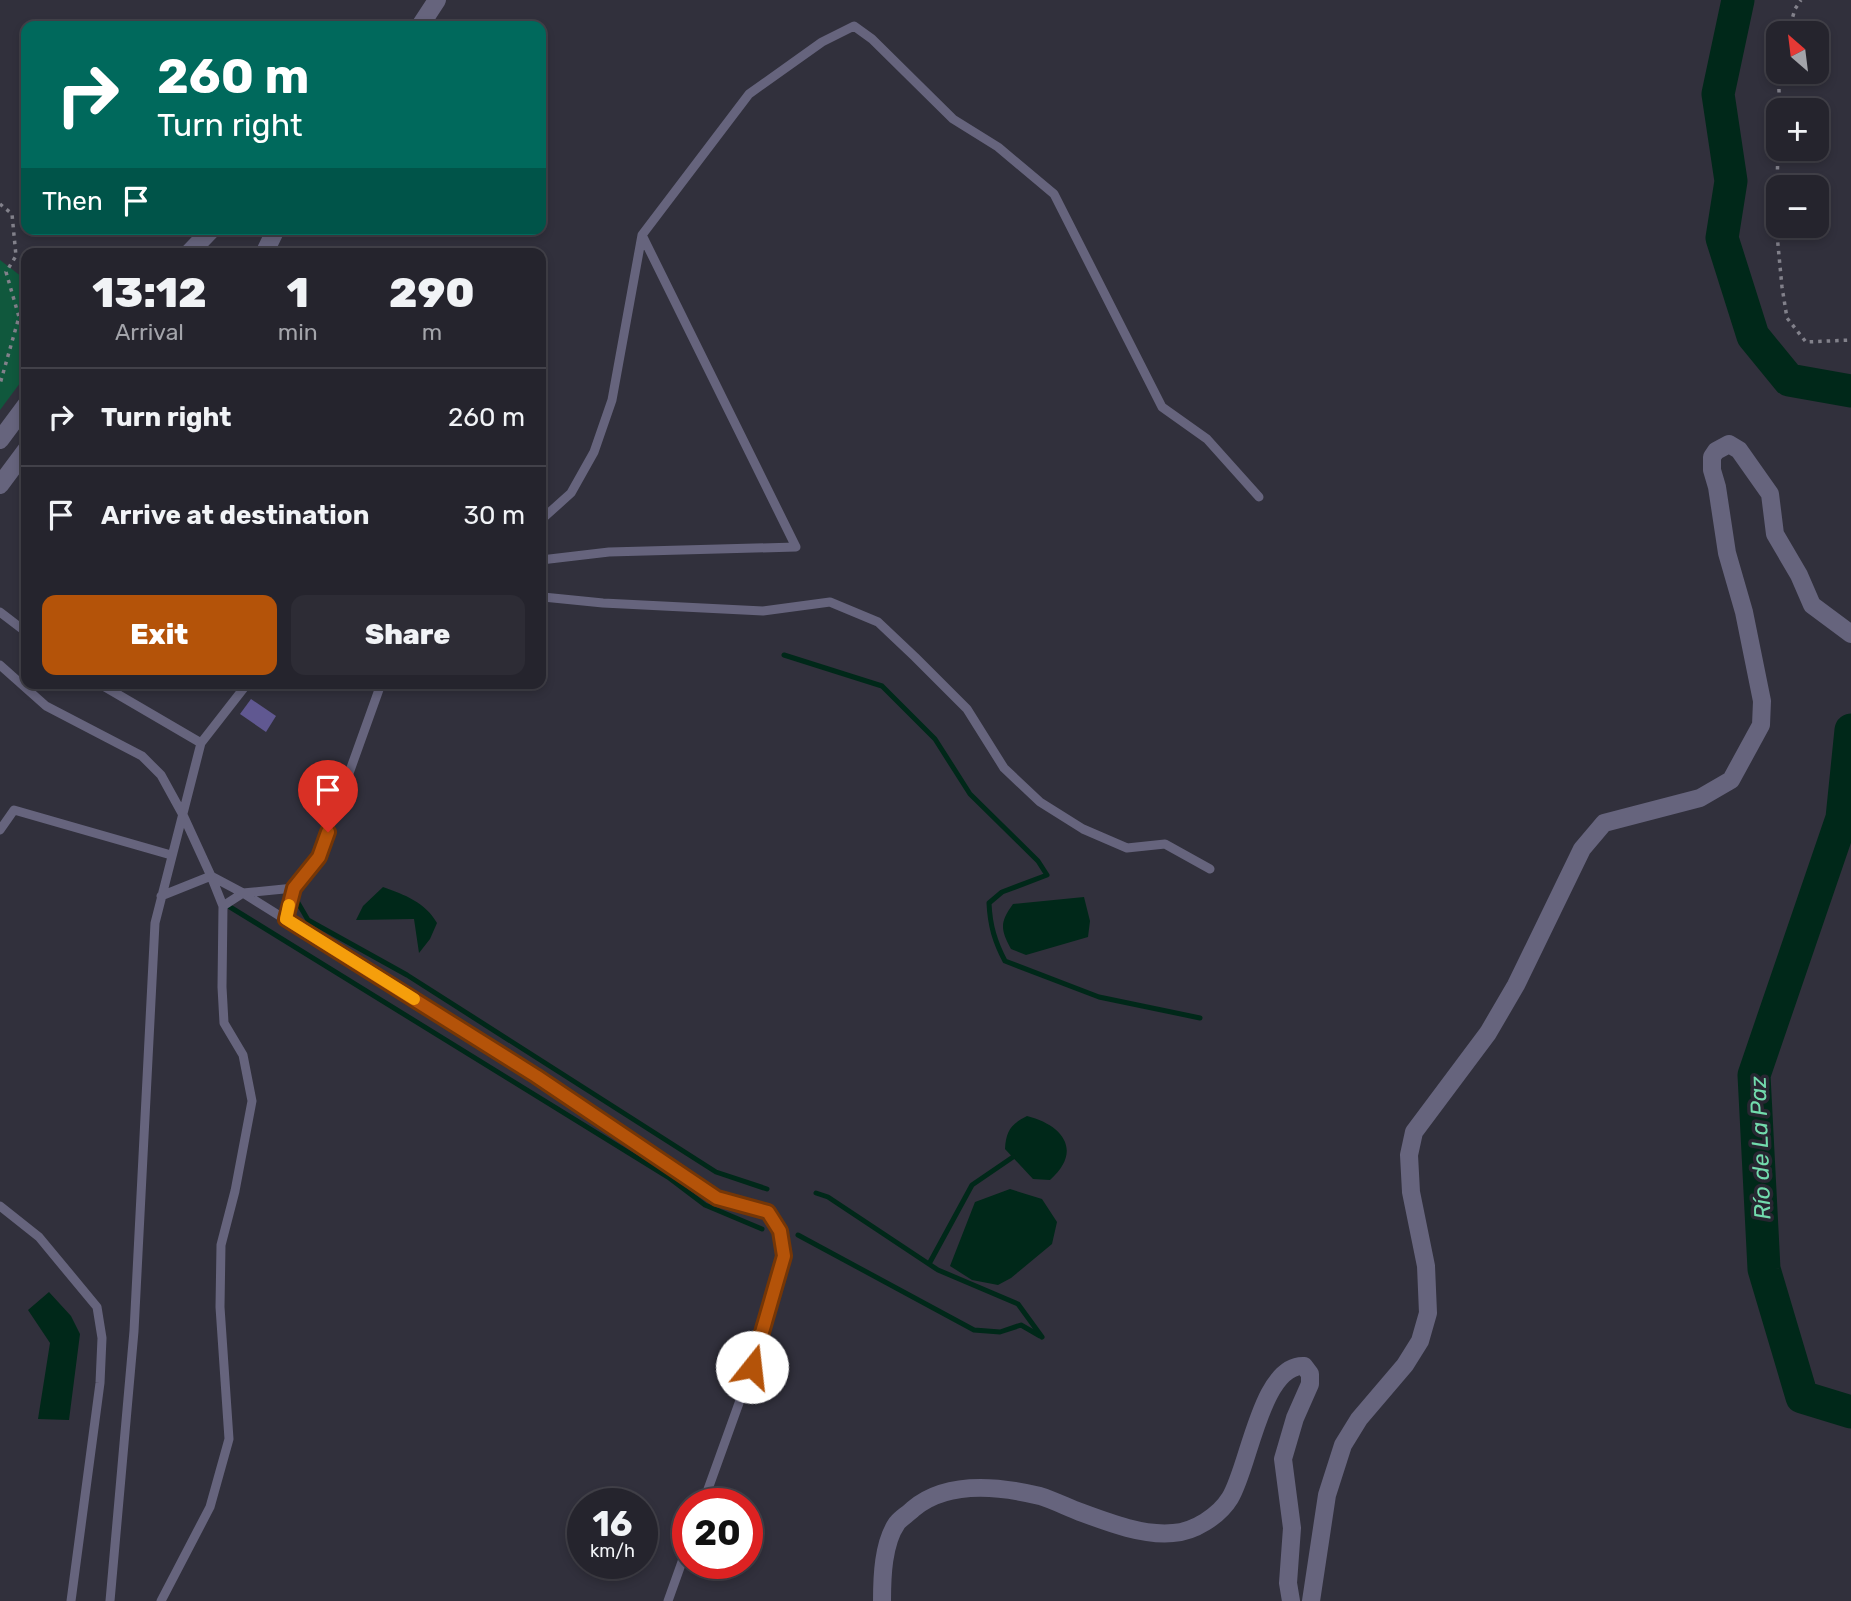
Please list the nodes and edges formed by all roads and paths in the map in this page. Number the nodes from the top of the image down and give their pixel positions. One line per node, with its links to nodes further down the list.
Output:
1 (437, 0): 3 (street)
2 (1801, 0): 4 (path)
3 (423, 21)
4 (1792, 21)
5 (1779, 161): 10 (path)
6 (0, 204): 11 (path)
7 (642, 234): 16 (lane); 17 (lane); 18 (lane)
8 (206, 235): 9 (street)
9 (194, 248)
10 (1851, 340)
11 (0, 384)
12 (21, 412): 13 (street)
13 (0, 440)
14 (21, 457): 15 (street)
15 (0, 485)
16 (1259, 497)
17 (546, 516)
18 (546, 559)
19 (546, 597): 33 (lane)
20 (0, 612): 21 (lane)
21 (21, 628)
22 (1845, 630): 49 (street)
23 (0, 665): 24 (lane)
24 (21, 684)
25 (27, 689): 30 (lane)
26 (109, 689): 29 (lane)
27 (243, 689): 29 (lane)
28 (379, 689): 35 (lane)
29 (201, 743): 30 (lane)
30 (183, 815): 32 (lane); 34 (lane)
31 (0, 830): 32 (lane)
32 (171, 855): 37 (lane)
33 (1210, 869)
34 (211, 876): 36 (lane); 37 (lane); 38 (lane)
35 (294, 888): 36 (lane); 39 (lane)
36 (243, 893): 38 (lane); 39 (lane)
37 (161, 896): 44 (lane)
38 (223, 906): 45 (lane)
39 (286, 919): 41 (lane)
40 (0, 1206): 43 (lane)
41 (708, 1488)
42 (676, 1579): 46 (lane)
43 (71, 1601)
44 (110, 1601)
45 (161, 1601)
46 (668, 1601)
47 (882, 1601): 48 (street)
48 (1291, 1601)
49 (1311, 1601)

